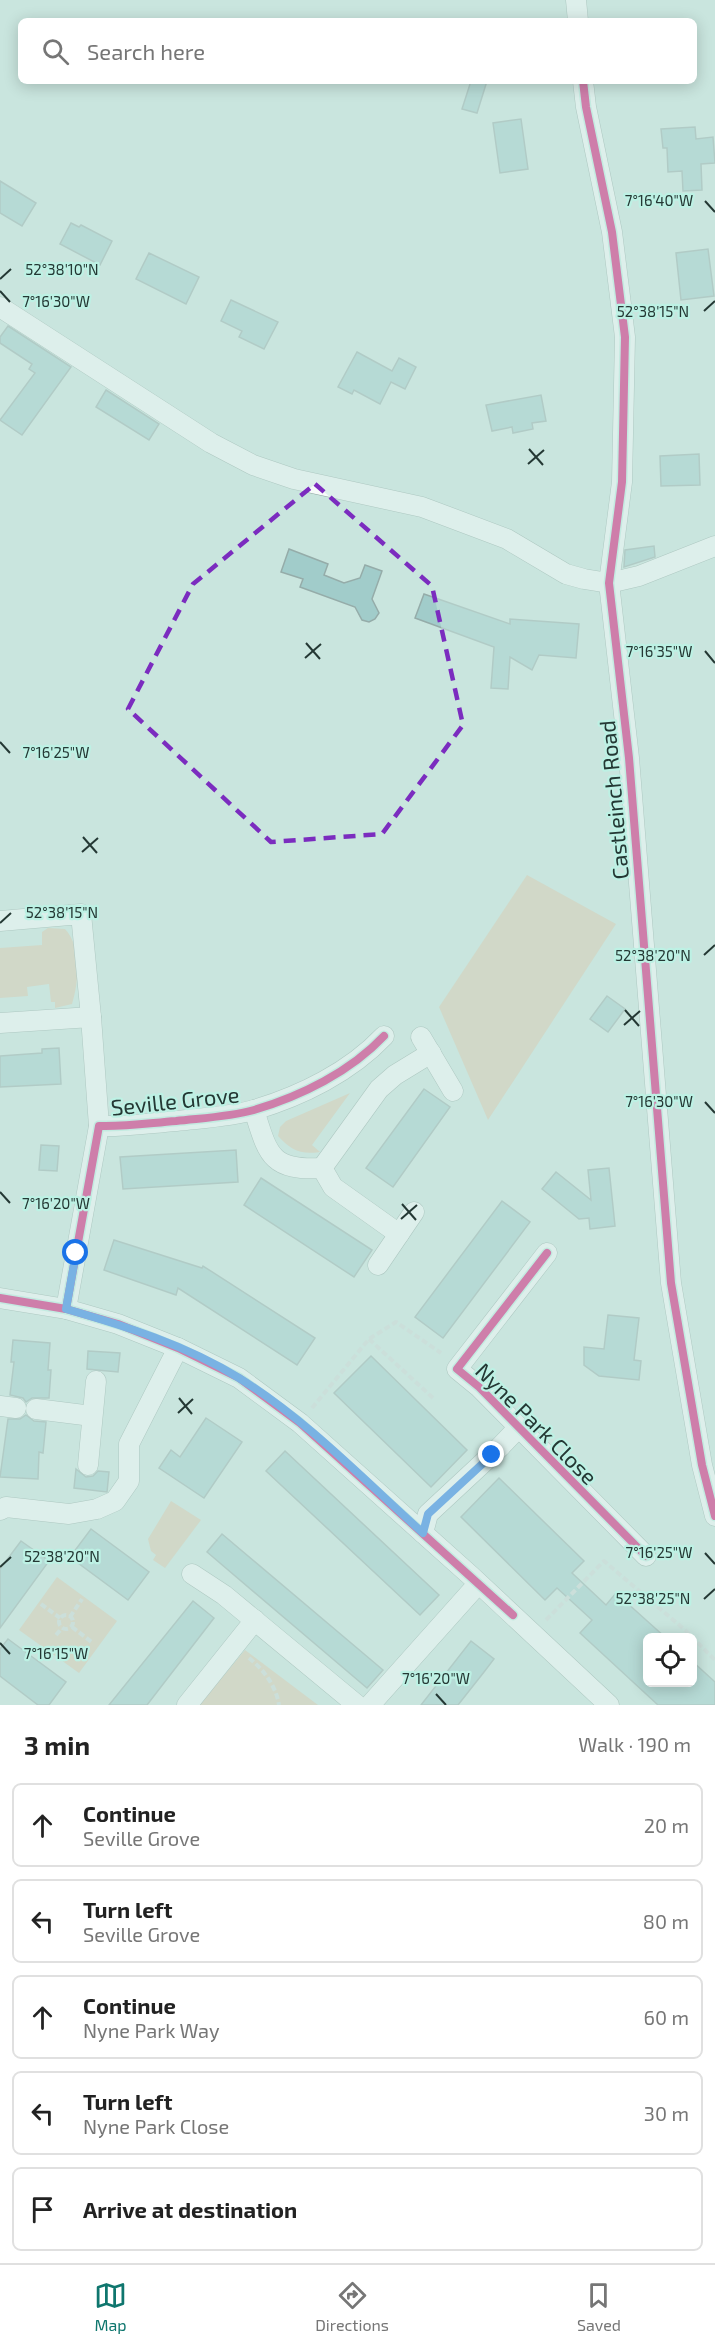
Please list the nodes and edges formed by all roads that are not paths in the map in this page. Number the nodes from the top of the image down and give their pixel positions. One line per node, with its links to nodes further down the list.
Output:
1 (576, 0): 2 (street)
2 (578, 18)
3 (583, 84): 6 (street, Castleinch Road)
4 (0, 308): 6 (street)
5 (715, 546): 6 (street)
6 (609, 583): 28 (street, Castleinch Road)
7 (0, 921): 8 (street)
8 (91, 1017): 9 (street); 13 (street)
9 (0, 1023)
10 (384, 1036): 12 (street, Seville Grove)
11 (453, 1091): 14 (street)
12 (254, 1110): 13 (street, Seville Grove); 14 (street, Seville Grove)
13 (99, 1126): 20 (street, Seville Grove)
14 (322, 1168): 16 (street)
15 (414, 1212): 16 (street)
16 (399, 1234): 18 (street)
17 (547, 1253): 25 (street, Nyne Park Close)
18 (378, 1265)
19 (0, 1298): 20 (street)
20 (66, 1309): 21 (street)
21 (178, 1348): 27 (street); 29 (street)
22 (96, 1381): 24 (street)
23 (36, 1409): 24 (street)
24 (92, 1416): 26 (street)
25 (518, 1428): 29 (street, Nyne Park Close); 30 (street, Nyne Park Close)
26 (88, 1465)
27 (0, 1510)
28 (715, 1516)
29 (423, 1533): 32 (street)
30 (646, 1556)
31 (192, 1574): 33 (street)
32 (478, 1584): 36 (street); 37 (street)
33 (255, 1620): 34 (street); 35 (street)
34 (187, 1705)
35 (357, 1705)
36 (370, 1705)
37 (609, 1705)

